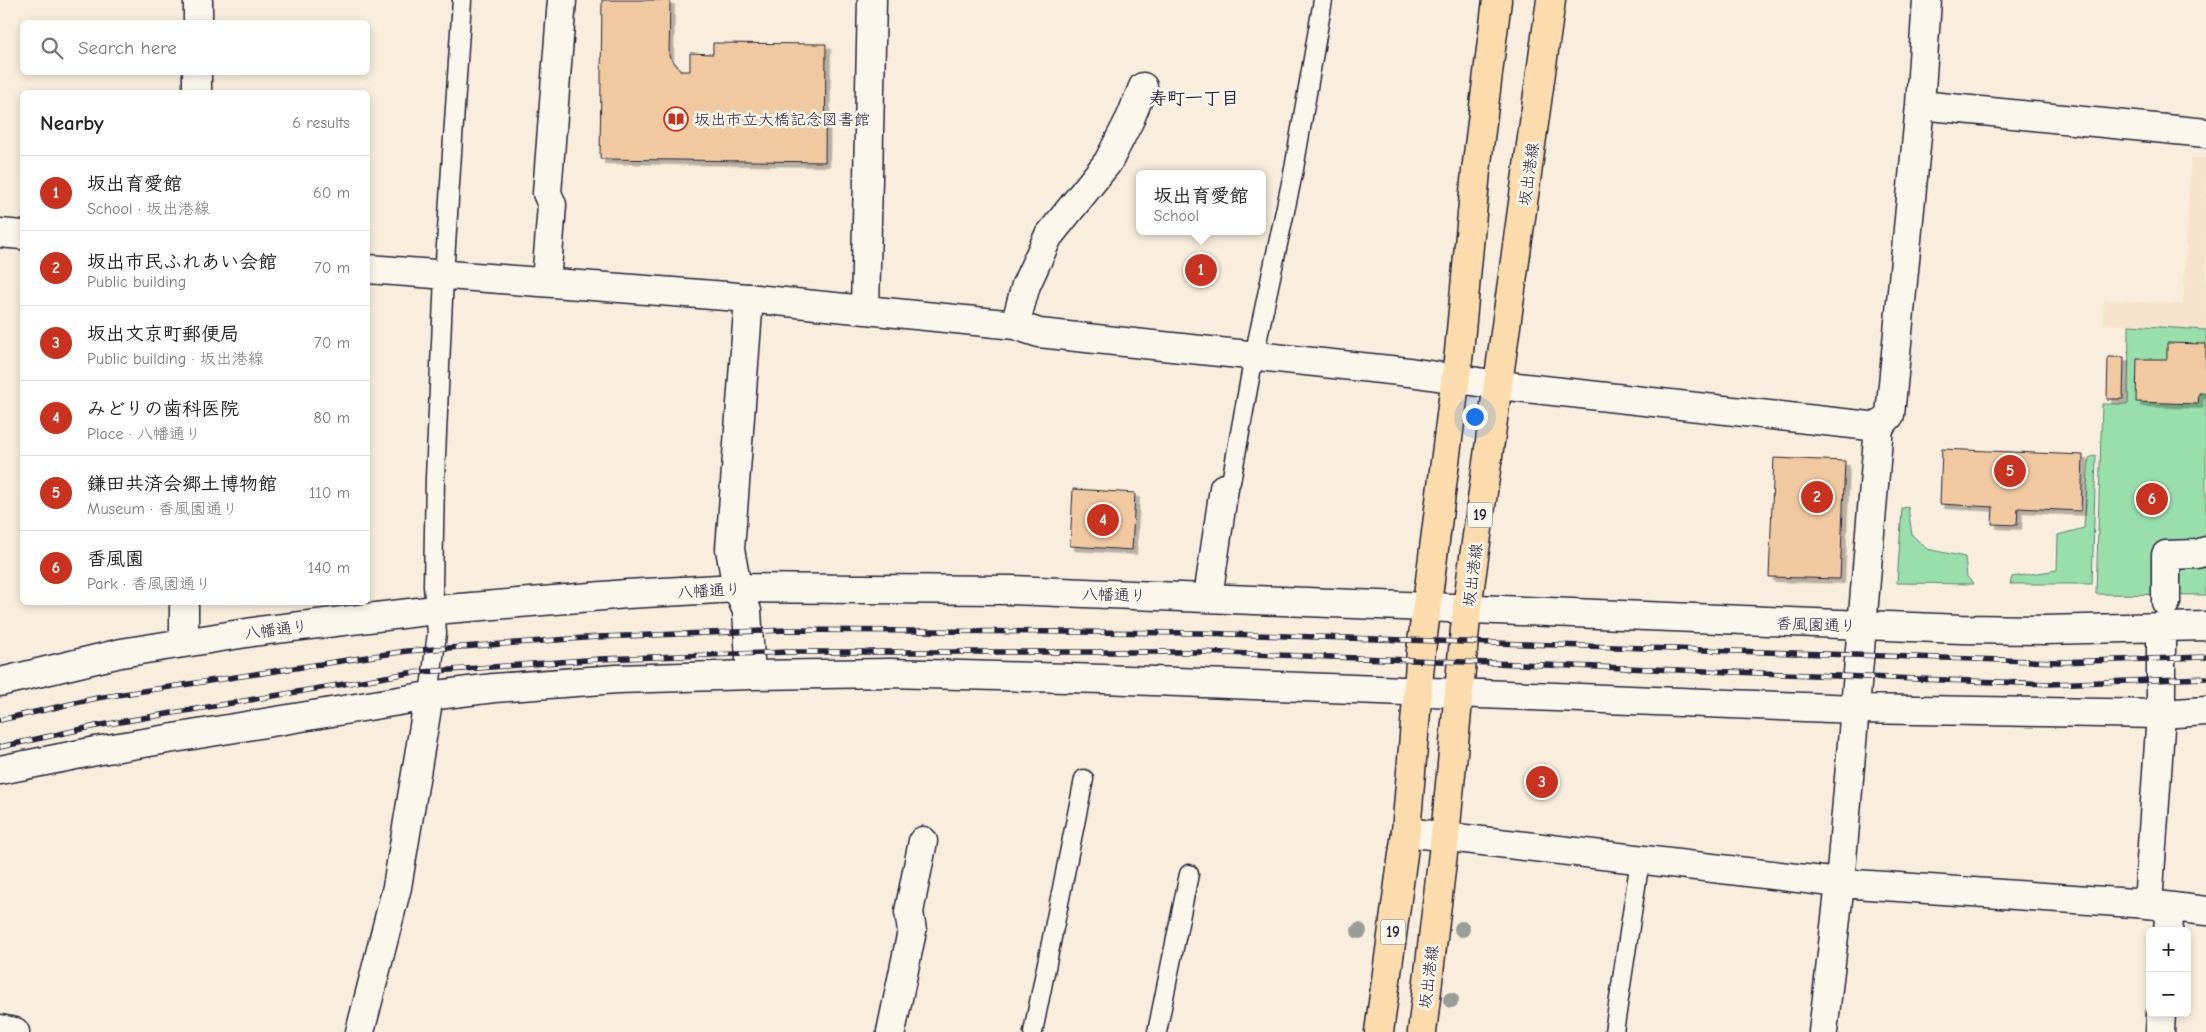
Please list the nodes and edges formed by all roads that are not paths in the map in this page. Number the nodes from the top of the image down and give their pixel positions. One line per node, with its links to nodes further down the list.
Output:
1 (198, 0): 9 (street)
2 (462, 0): 18 (lane)
3 (562, 0): 19 (street)
4 (872, 0): 21 (street)
5 (1323, 0): 23 (lane)
6 (1497, 0): 24 (main road, 19)
7 (1551, 0): 25 (main road, 坂出港線 / 19)
8 (1927, 0): 13 (street)
9 (198, 20)
10 (197, 75): 12 (street)
11 (1143, 86): 22 (street)
12 (197, 90)
13 (1920, 105): 14 (street); 26 (street)
14 (2206, 133)
15 (0, 233): 16 (street)
16 (20, 236)
17 (370, 269): 18 (street)
18 (444, 276): 19 (street); 35 (lane)
19 (546, 282): 20 (street)
20 (749, 298): 21 (street); 29 (street)
21 (865, 310): 22 (street)
22 (1015, 325): 23 (street)
23 (1254, 356): 24 (street); 27 (lane)
24 (1456, 378): 25 (street); 33 (main road, 19)
25 (1498, 385): 26 (street); 34 (main road, 坂出港線 / 19)
26 (1879, 427): 36 (street)
27 (1224, 488): 30 (street)
28 (2206, 552): 31 (street)
29 (737, 588): 30 (street, 八幡通り); 35 (street, 八幡通り); 40 (street)
30 (1208, 597): 33 (street, 八幡通り)
31 (2166, 602)
32 (184, 605): 39 (street)
33 (1426, 606): 34 (street, 香風園通り); 42 (main road, 19)
34 (1467, 608): 36 (street, 香風園通り); 43 (main road, 坂出港線 / 19)
35 (435, 610): 39 (street, 八幡通り); 44 (lane)
36 (1863, 626): 38 (street, 香風園通り); 45 (street)
37 (2206, 626): 38 (street, 香風園通り)
38 (2160, 628): 47 (street)
39 (184, 642): 41 (street, 八幡通り)
40 (751, 675): 42 (street); 44 (street)
41 (0, 682)
42 (1417, 691): 43 (street); 50 (main road, 19)
43 (1459, 692): 45 (street); 51 (main road, 坂出港線 / 19)
44 (429, 696): 48 (street); 61 (street)
45 (1856, 709): 47 (street); 55 (street)
46 (2206, 711): 47 (street)
47 (2160, 714): 57 (street)
48 (0, 770)
49 (1084, 779): 63 (lane)
50 (1406, 832): 51 (street); 65 (main road, 19)
51 (1446, 836): 53 (street); 66 (main road, 坂出港線 / 19)
52 (923, 841): 62 (street)
53 (1640, 860): 55 (street); 67 (lane)
54 (1189, 874): 64 (lane)
55 (1840, 883): 57 (street); 68 (street)
56 (2206, 911): 57 (street)
57 (2162, 914)
58 (2162, 1017): 69 (street)
59 (0, 1029): 60 (street)
60 (15, 1032)
61 (360, 1032)
62 (892, 1032)
63 (1033, 1032)
64 (1157, 1032)
65 (1379, 1032)
66 (1422, 1032)
67 (1614, 1032)
68 (1824, 1032)
69 (2160, 1032)

